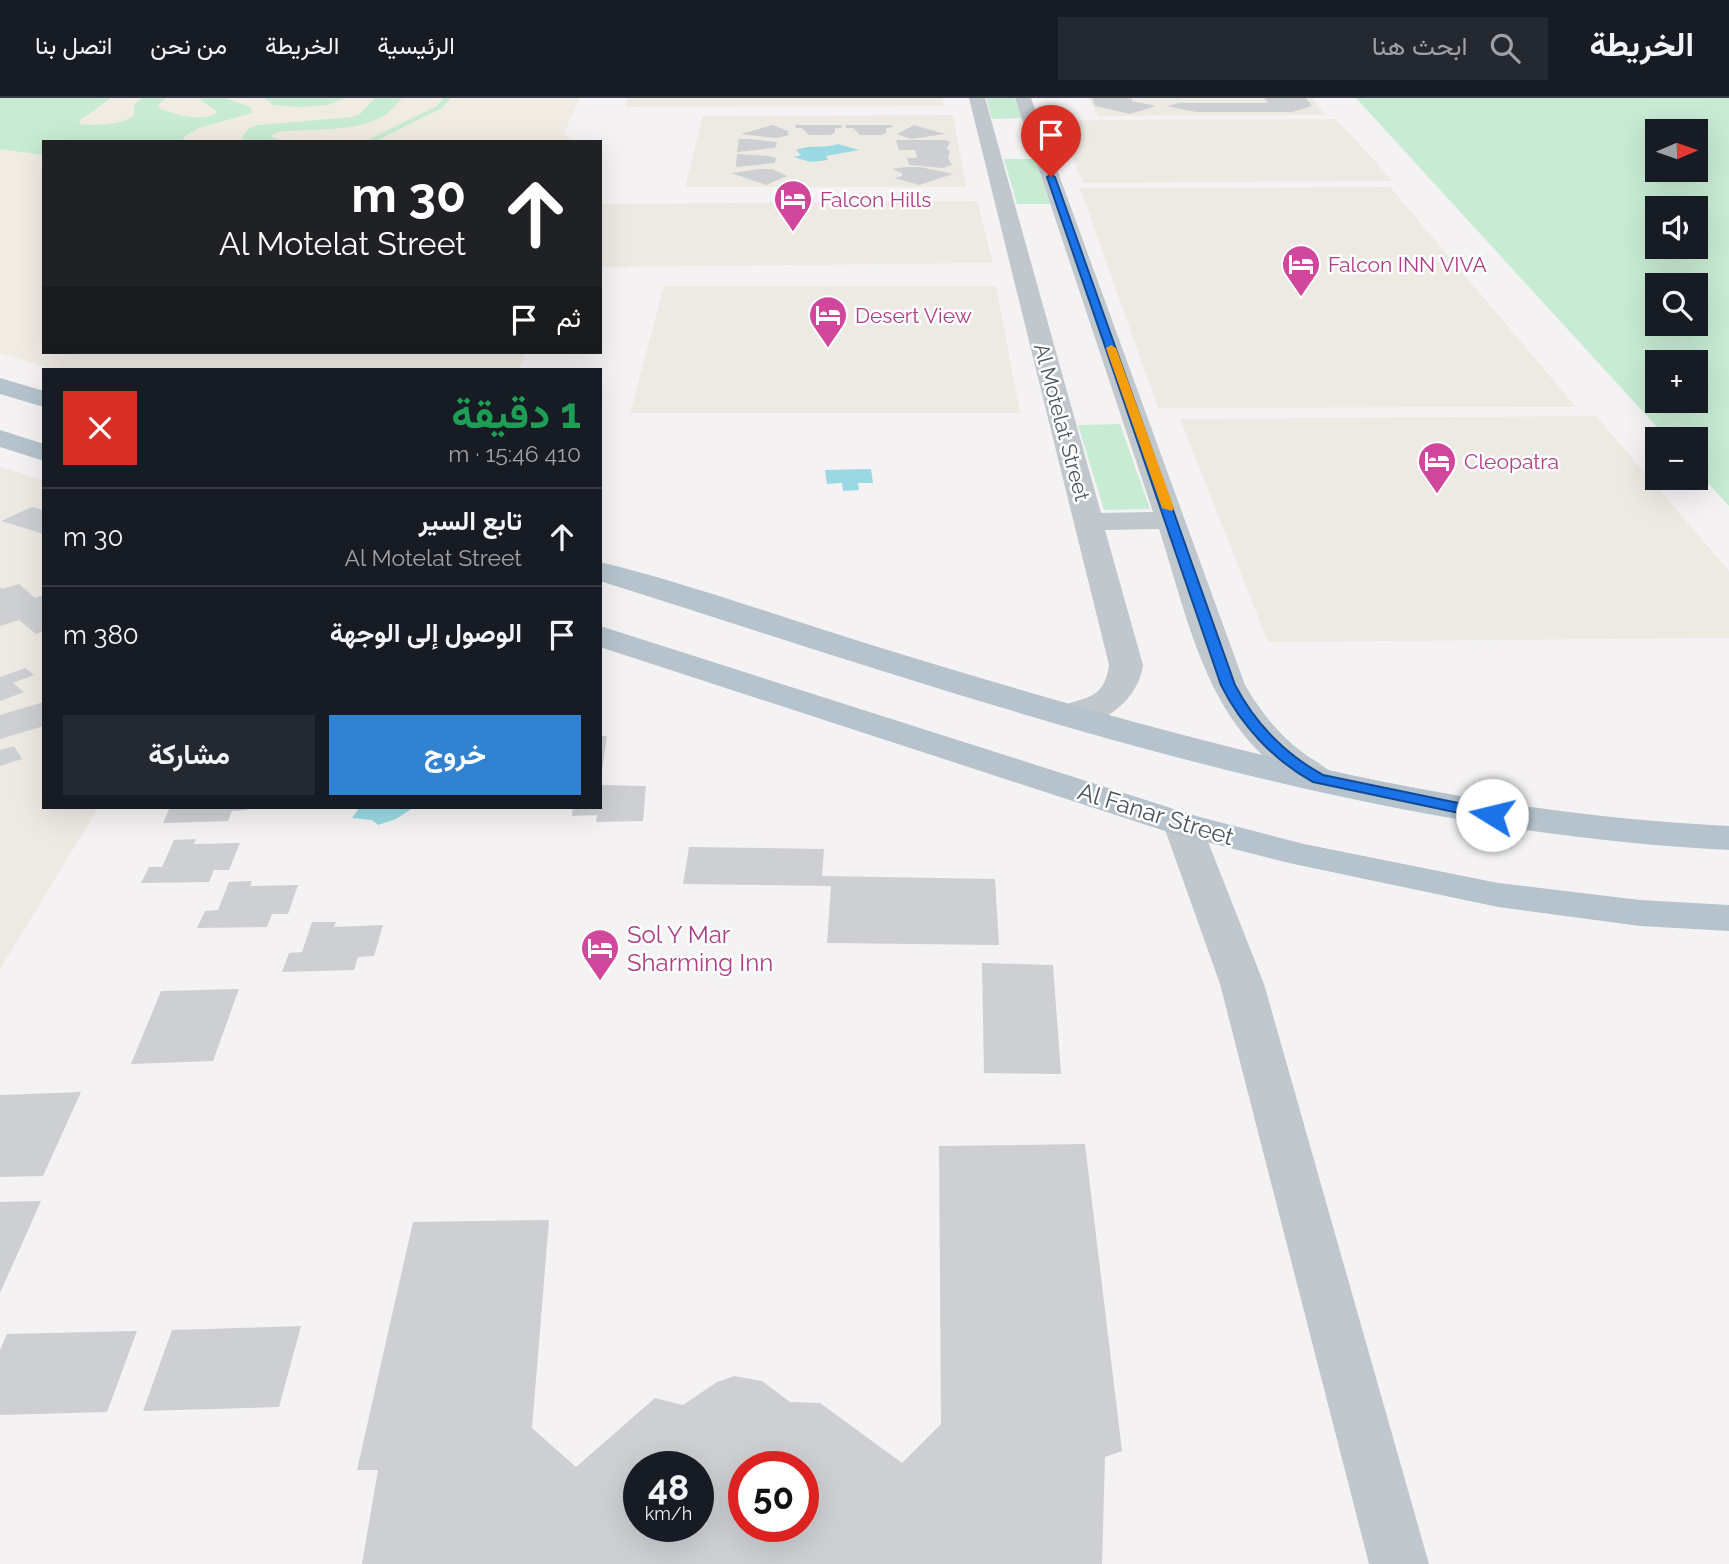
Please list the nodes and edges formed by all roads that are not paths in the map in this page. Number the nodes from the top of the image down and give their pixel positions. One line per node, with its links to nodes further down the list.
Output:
1 (976, 98): 8 (street, Al Motelat Street)
2 (1023, 98): 7 (street)
3 (0, 386): 4 (main road)
4 (42, 398)
5 (0, 438): 6 (main road)
6 (42, 452)
7 (1172, 520): 8 (street); 12 (street)
8 (1088, 522): 11 (street, Al Motelat Street)
9 (602, 572): 11 (main road)
10 (602, 637): 13 (main road, Al Fanar Street)
11 (1071, 716): 12 (main road)
12 (1318, 779): 14 (main road)
13 (1182, 824): 15 (main road, Al Fanar Street); 16 (street)
14 (1729, 838)
15 (1729, 918)
16 (1399, 1564)

